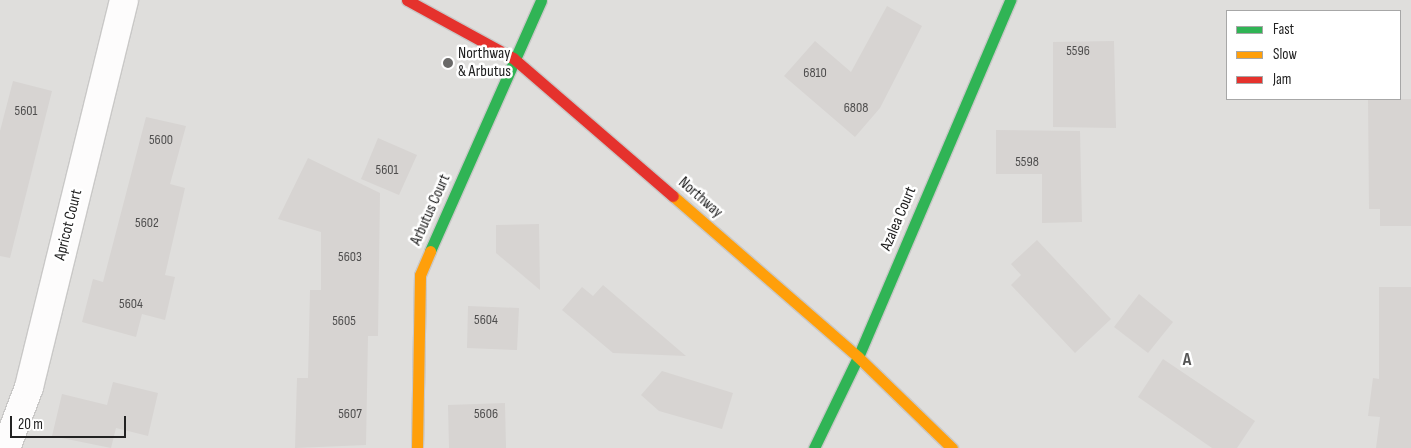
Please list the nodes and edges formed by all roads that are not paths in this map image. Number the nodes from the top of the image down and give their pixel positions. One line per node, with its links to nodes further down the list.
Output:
1 (124, 0): 7 (street, Apricot Court)
2 (407, 0): 5 (street, Northway)
3 (541, 0): 5 (street, Arbutus Court)
4 (1010, 0): 6 (street, Azalea Court)
5 (513, 58): 6 (street, Northway); 8 (street, Arbutus Court)
6 (858, 357): 9 (street, Azalea Court); 10 (street, Northway)
7 (6, 448)
8 (417, 448)
9 (814, 448)
10 (952, 448)

